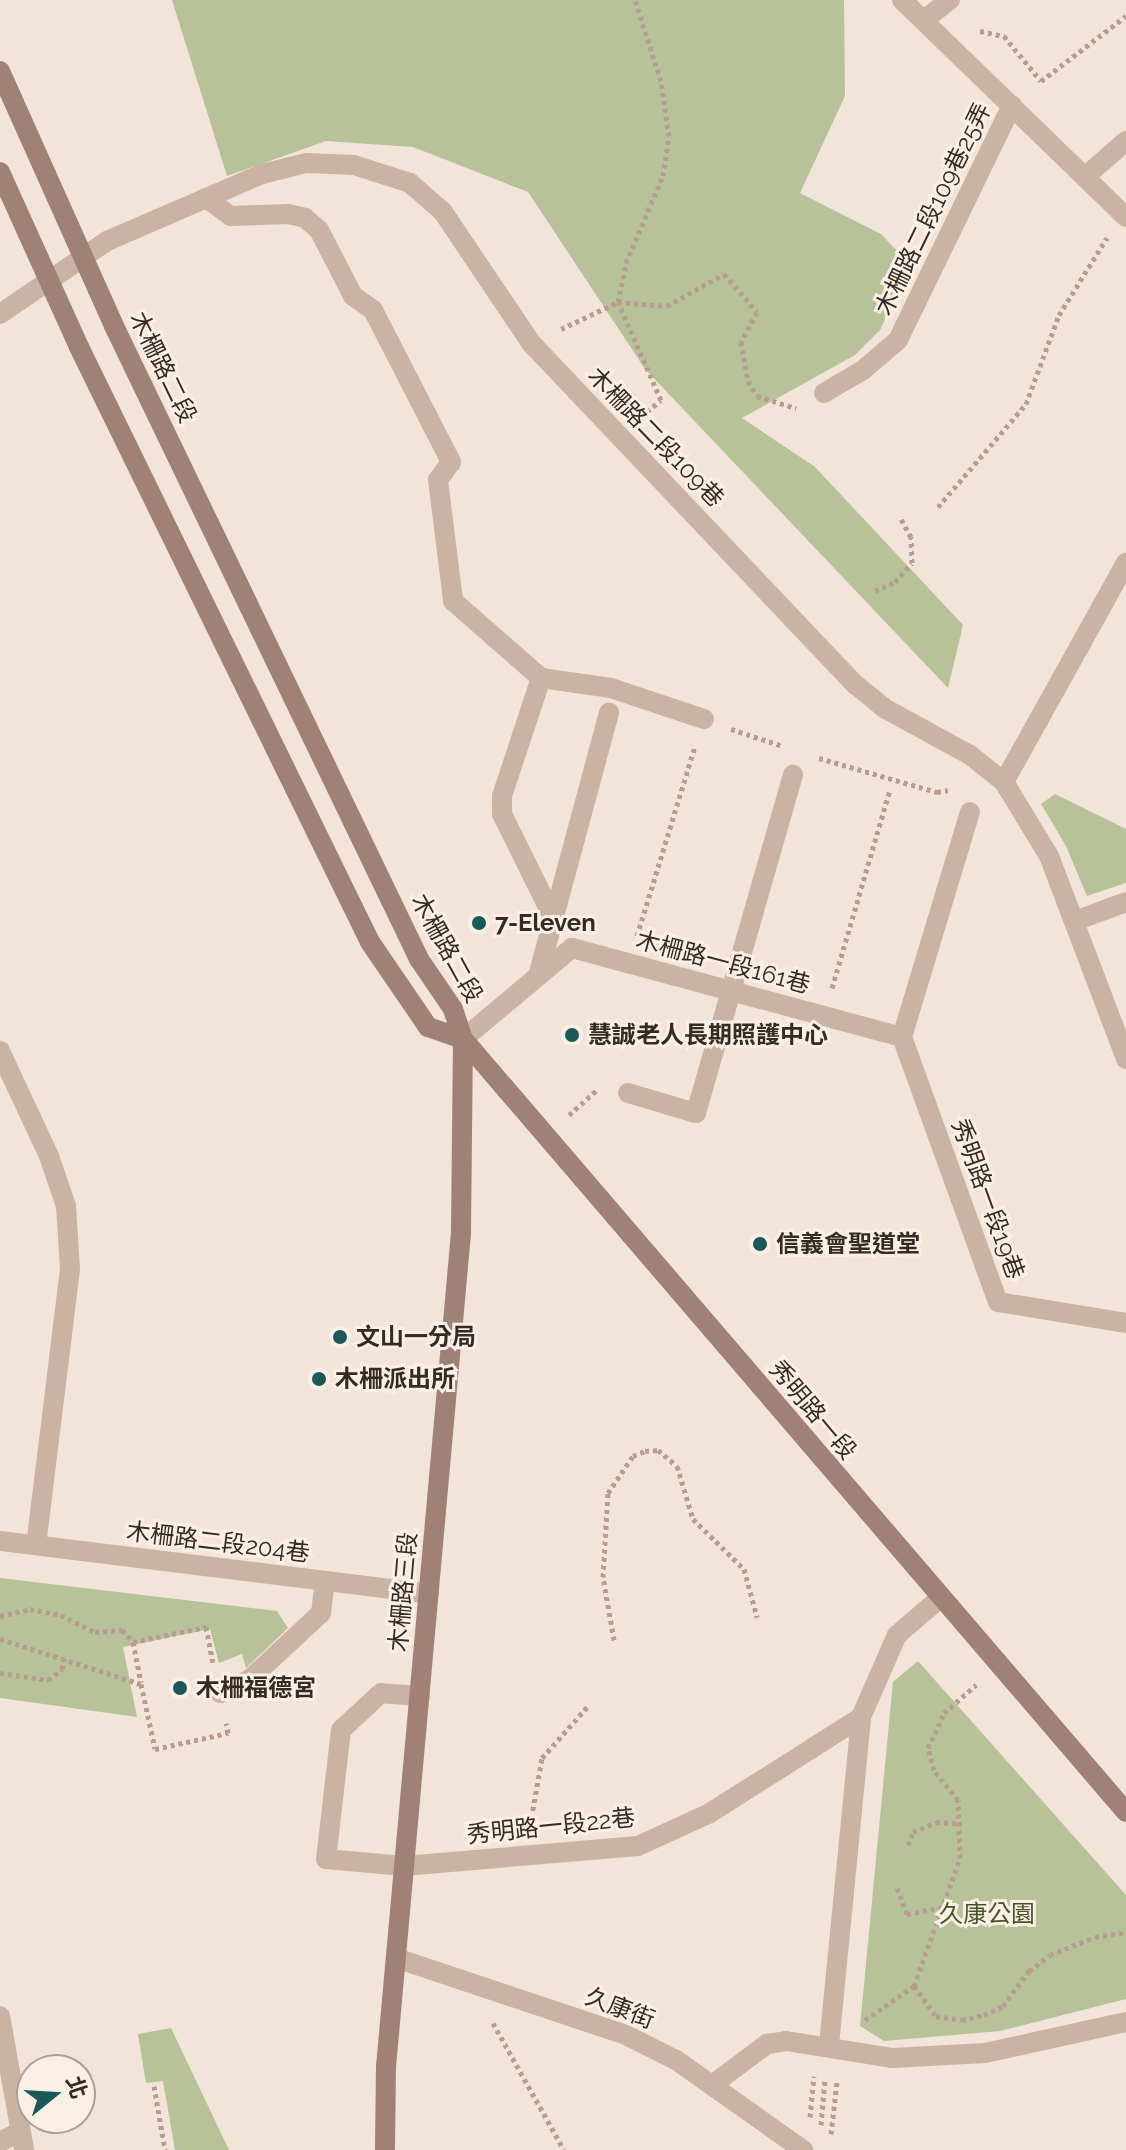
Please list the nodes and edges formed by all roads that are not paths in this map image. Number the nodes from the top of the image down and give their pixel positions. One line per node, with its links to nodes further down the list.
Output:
1 (902, 0): 3 (street, 木柵路二段109巷25弄)
2 (950, 0): 3 (street)
3 (924, 20): 5 (street, 木柵路二段109巷25弄)
4 (0, 71): 11 (main road, 木柵路二段)
5 (1012, 105): 8 (street, 木柵路二段109巷25弄); 14 (street, 木柵路二段109巷25弄)
6 (1126, 141): 8 (street)
7 (0, 172): 12 (main road, 木柵路二段)
8 (1087, 175): 10 (street, 木柵路二段109巷25弄)
9 (206, 198): 11 (street, 木柵路二段109巷); 16 (street); 20 (street, 木柵路二段109巷)
10 (1125, 216)
11 (83, 258): 12 (street, 木柵路二段109巷); 28 (main road, 木柵路二段)
12 (49, 280): 13 (street, 木柵路二段109巷); 28 (main road, 木柵路二段)
13 (0, 314)
14 (824, 393)
15 (1126, 563): 20 (street)
16 (541, 678): 18 (street); 23 (street)
17 (609, 712): 23 (street)
18 (704, 719)
19 (793, 775): 26 (street)
20 (1004, 782): 24 (street, 木柵路二段109巷)
21 (970, 812): 27 (street)
22 (1126, 902): 24 (street)
23 (553, 917): 25 (street)
24 (1075, 921): 30 (street, 木柵路二段109巷)
25 (538, 976): 26 (street, 木柵路一段161巷); 28 (street, 木柵路一段161巷)
26 (731, 991): 27 (street, 木柵路一段161巷); 31 (street)
27 (902, 1037): 32 (street, 秀明路一段19巷)
28 (463, 1039): 36 (main road, 木柵路三段); 37 (main road, 秀明路一段)
29 (0, 1051): 34 (street)
30 (1126, 1059)
31 (628, 1093)
32 (1126, 1323)
33 (0, 1541): 34 (street, 木柵路二段204巷)
34 (36, 1545): 35 (street, 木柵路二段204巷)
35 (325, 1581): 36 (street, 木柵路二段204巷); 38 (street)
36 (429, 1594): 39 (main road, 木柵路三段)
37 (939, 1599): 40 (street); 41 (main road, 秀明路一段)
38 (220, 1693)
39 (420, 1696): 42 (main road, 木柵路三段); 42 (street, 秀明路一段22巷)
40 (861, 1717): 42 (street, 秀明路一段22巷); 46 (street)
41 (1126, 1812)
42 (404, 1866): 43 (main road, 木柵路三段)
43 (396, 1958): 47 (street, 久康街); 50 (main road, 木柵路三段)
44 (0, 2016): 48 (street)
45 (1126, 2022): 46 (street)
46 (829, 2045): 47 (street)
47 (712, 2085): 51 (street, 久康街)
48 (22, 2141): 49 (street)
49 (0, 2142)
50 (385, 2150)
51 (803, 2150)

